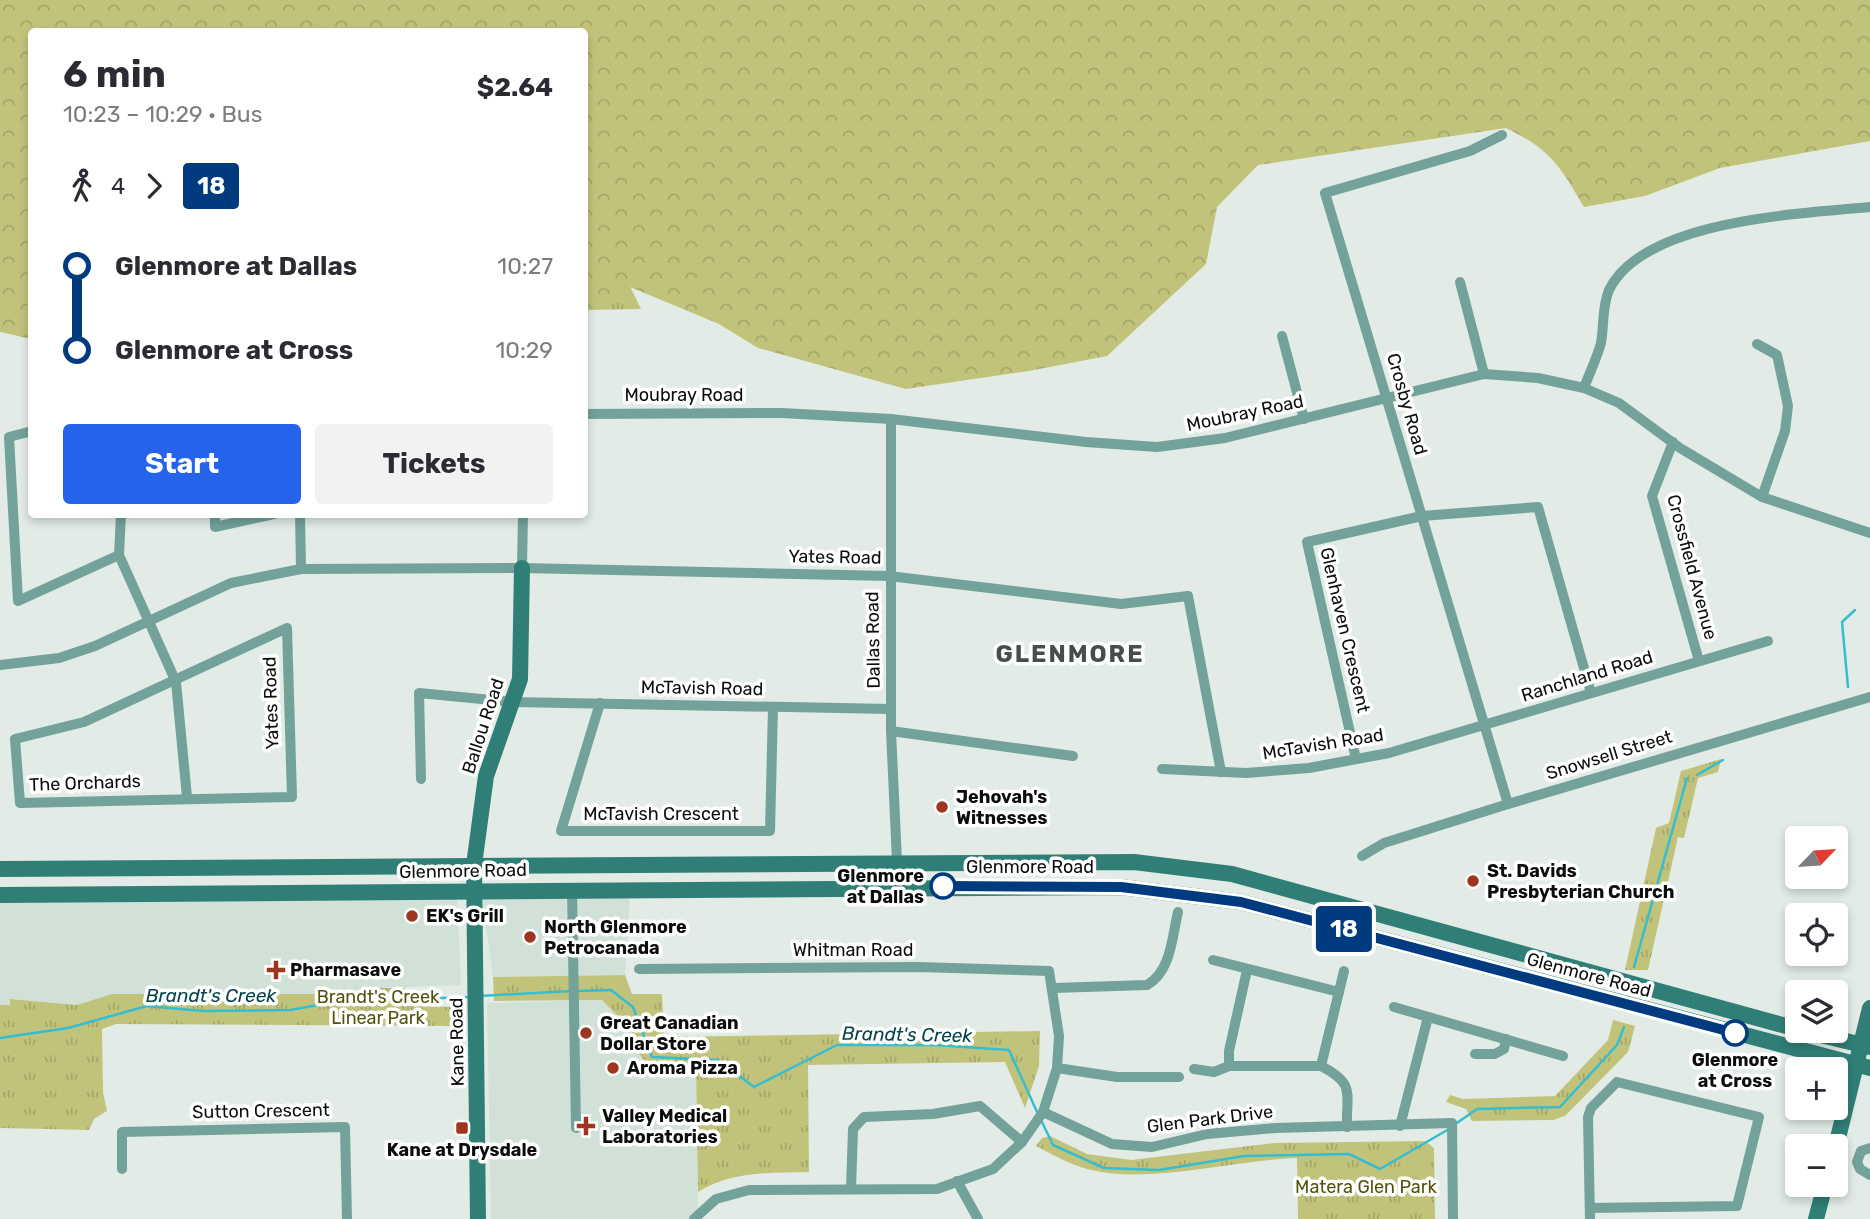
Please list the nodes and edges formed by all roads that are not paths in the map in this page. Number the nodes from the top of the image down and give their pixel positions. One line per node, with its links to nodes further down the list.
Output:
1 (1502, 135): 8 (street, Crosby Road)
2 (1870, 207): 7 (street)
3 (1460, 282): 6 (street)
4 (1282, 336): 11 (street)
5 (1757, 344): 14 (street)
6 (1485, 374): 7 (street, Moubray Road); 8 (street, Moubray Road)
7 (1584, 388): 13 (street, Moubray Road)
8 (1388, 398): 11 (street, Moubray Road); 15 (street, Crosby Road)
9 (588, 414): 10 (street, Moubray Road)
10 (891, 419): 11 (street, Moubray Road); 25 (street, Dallas Road)
11 (1304, 419)
12 (28, 432): 22 (street)
13 (1673, 442): 14 (street, Moubray Road); 28 (street, Crossfield Avenue)
14 (1762, 497): 21 (street, Moubray Road)
15 (1422, 516): 31 (street); 37 (street, Crosby Road); 40 (street, Glenhaven Crescent)
16 (121, 518): 22 (street)
17 (215, 518): 18 (street)
18 (256, 518)
19 (300, 518): 24 (street)
20 (523, 518): 23 (street, Ballou Road)
21 (1870, 533)
22 (120, 555): 26 (street)
23 (522, 568): 24 (street, Yates Road); 25 (street, Yates Road); 33 (main road, Ballou Road)
24 (301, 569): 26 (street, Yates Road)
25 (890, 576): 36 (street, Dallas Road); 42 (street, Yates Road)
26 (150, 621): 29 (street, Yates Road); 30 (street)
27 (1768, 641): 28 (street, Ranchland Road)
28 (1699, 661): 31 (street, Ranchland Road)
29 (0, 664)
30 (176, 682): 44 (street); 44 (street, Yates Road); 44 (street, The Orchards)
31 (1591, 693): 37 (street, Ranchland Road)
32 (1870, 696): 45 (street, Snowsell Street)
33 (512, 702): 34 (street, McTavish Road); 43 (street, McTavish Road); 48 (main road, Ballou Road)
34 (600, 704): 35 (street, McTavish Road); 35 (street, McTavish Crescent)
35 (773, 706): 36 (street, McTavish Road)
36 (891, 709): 38 (street, Dallas Road)
37 (1485, 725): 40 (street, McTavish Road); 45 (street, Crosby Road)
38 (891, 731): 39 (street); 47 (street, Dallas Road)
39 (1073, 756)
40 (1356, 759): 42 (street, McTavish Road)
41 (1162, 769): 42 (street, McTavish Road)
42 (1221, 772)
43 (421, 779)
44 (187, 797)
45 (1508, 803): 46 (street, Snowsell Street)
46 (1362, 856)
47 (897, 861): 48 (main road, Glenmore Road); 63 (main road, Glenmore Road)
48 (474, 865): 49 (main road, Glenmore Road); 51 (main road, Kane Road)
49 (0, 869)
50 (572, 889): 51 (main road, Glenmore Road); 71 (main road, Glenmore Road); 78 (street)
51 (475, 890): 52 (main road, Glenmore Road); 89 (main road, Kane Road)
52 (0, 895)
53 (1178, 912): 58 (street)
54 (1213, 960): 56 (street)
55 (639, 969): 58 (street, Whitman Road)
56 (1247, 970): 59 (street); 69 (street)
57 (1344, 971): 59 (street)
58 (1054, 988): 72 (street)
59 (1339, 992): 70 (street)
60 (1394, 1007): 62 (street)
61 (1870, 1008): 66 (main road)
62 (1428, 1017): 64 (street); 76 (street)
63 (1785, 1026)
64 (1506, 1039): 67 (street); 68 (street)
65 (1848, 1042): 66 (main road)
66 (1866, 1046): 71 (main road)
67 (1475, 1054)
68 (1563, 1056)
69 (1229, 1066): 70 (street); 73 (street)
70 (1321, 1066): 77 (street)
71 (1863, 1066): 79 (main road)
72 (1057, 1069): 74 (street); 75 (street)
73 (1194, 1069)
74 (1179, 1077)
75 (1043, 1112): 77 (street, Glen Park Drive); 80 (street)
76 (1400, 1126): 77 (street, Glen Park Drive); 92 (street, Glen Park Drive)
77 (1347, 1127)
78 (576, 1128)
79 (1840, 1134)
80 (1022, 1142): 84 (street); 85 (street)
81 (1870, 1148): 83 (street)
82 (122, 1169): 88 (street, Sutton Crescent)
83 (1870, 1175)
84 (957, 1181): 85 (street); 91 (street)
85 (851, 1189): 90 (street)
86 (1822, 1197): 93 (main road)
87 (1590, 1214): 87 (street)
88 (347, 1219)
89 (478, 1219)
90 (694, 1219)
91 (978, 1219)
92 (1452, 1219)
93 (1816, 1219)

